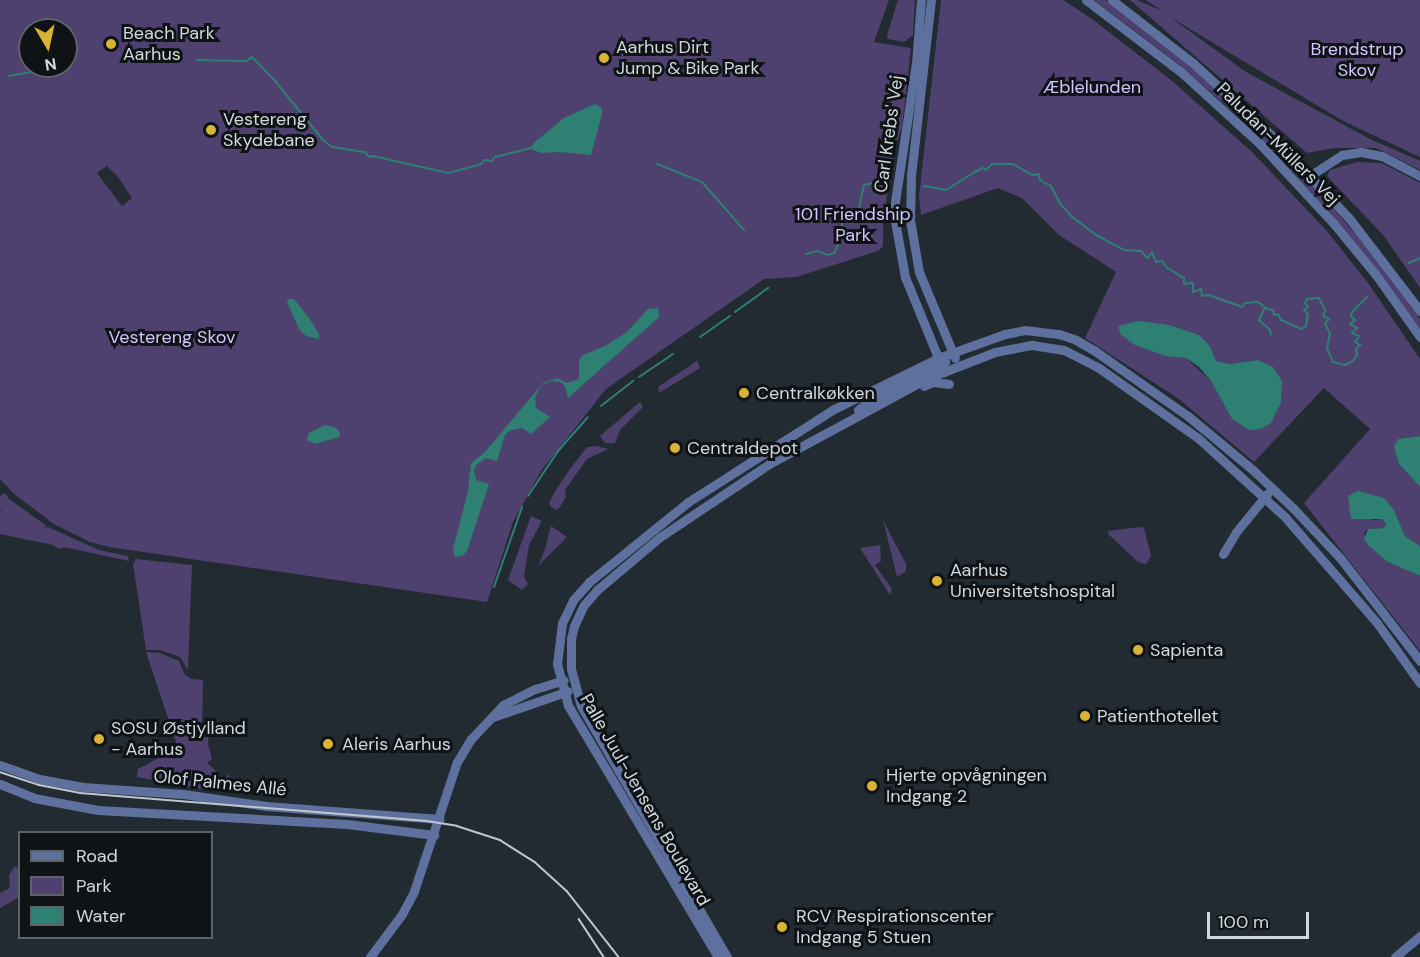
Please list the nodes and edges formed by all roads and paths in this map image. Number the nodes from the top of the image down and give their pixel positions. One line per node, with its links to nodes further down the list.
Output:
1 (921, 0): 10 (street, Carl Krebs' Vej)
2 (931, 0): 9 (street, Carl Krebs' Vej)
3 (1086, 0): 8 (street, Paludan-Müllers Vej)
4 (1112, 0): 5 (street, Paludan-Müllers Vej)
5 (1311, 175): 6 (street); 7 (street, Paludan-Müllers Vej)
6 (1420, 176)
7 (1420, 311)
8 (1420, 337)
9 (953, 353): 10 (street, Palle Juul-Jensens Boulevard); 11 (street, Carl Krebs' Vej); 15 (street, Palle Juul-Jensens Boulevard)
10 (941, 365): 11 (street, Palle Juul-Jensens Boulevard); 13 (street, Palle Juul-Jensens Boulevard); 14 (street); 19 (street, Palle Juul-Jensens Boulevard)
11 (957, 366): 15 (street, Palle Juul-Jensens Boulevard)
12 (949, 384): 13 (street)
13 (882, 401): 14 (street, Palle Juul-Jensens Boulevard)
14 (849, 419): 19 (street, Palle Juul-Jensens Boulevard)
15 (1268, 493): 16 (street); 17 (street, Palle Juul-Jensens Boulevard); 18 (street, Palle Juul-Jensens Boulevard)
16 (1223, 554)
17 (1420, 661)
18 (1420, 683)
19 (565, 687): 20 (street); 20 (street); 27 (street, Palle Juul-Jensens Boulevard); 28 (street, Palle Juul-Jensens Boulevard)
20 (488, 719): 23 (street)
21 (0, 765): 23 (street, Olof Palmes Allé)
22 (0, 784): 24 (street, Olof Palmes Allé)
23 (440, 819): 24 (street)
24 (434, 835): 26 (street)
25 (1420, 936): 29 (street)
26 (370, 957)
27 (717, 957)
28 (727, 957)
29 (1395, 957)

